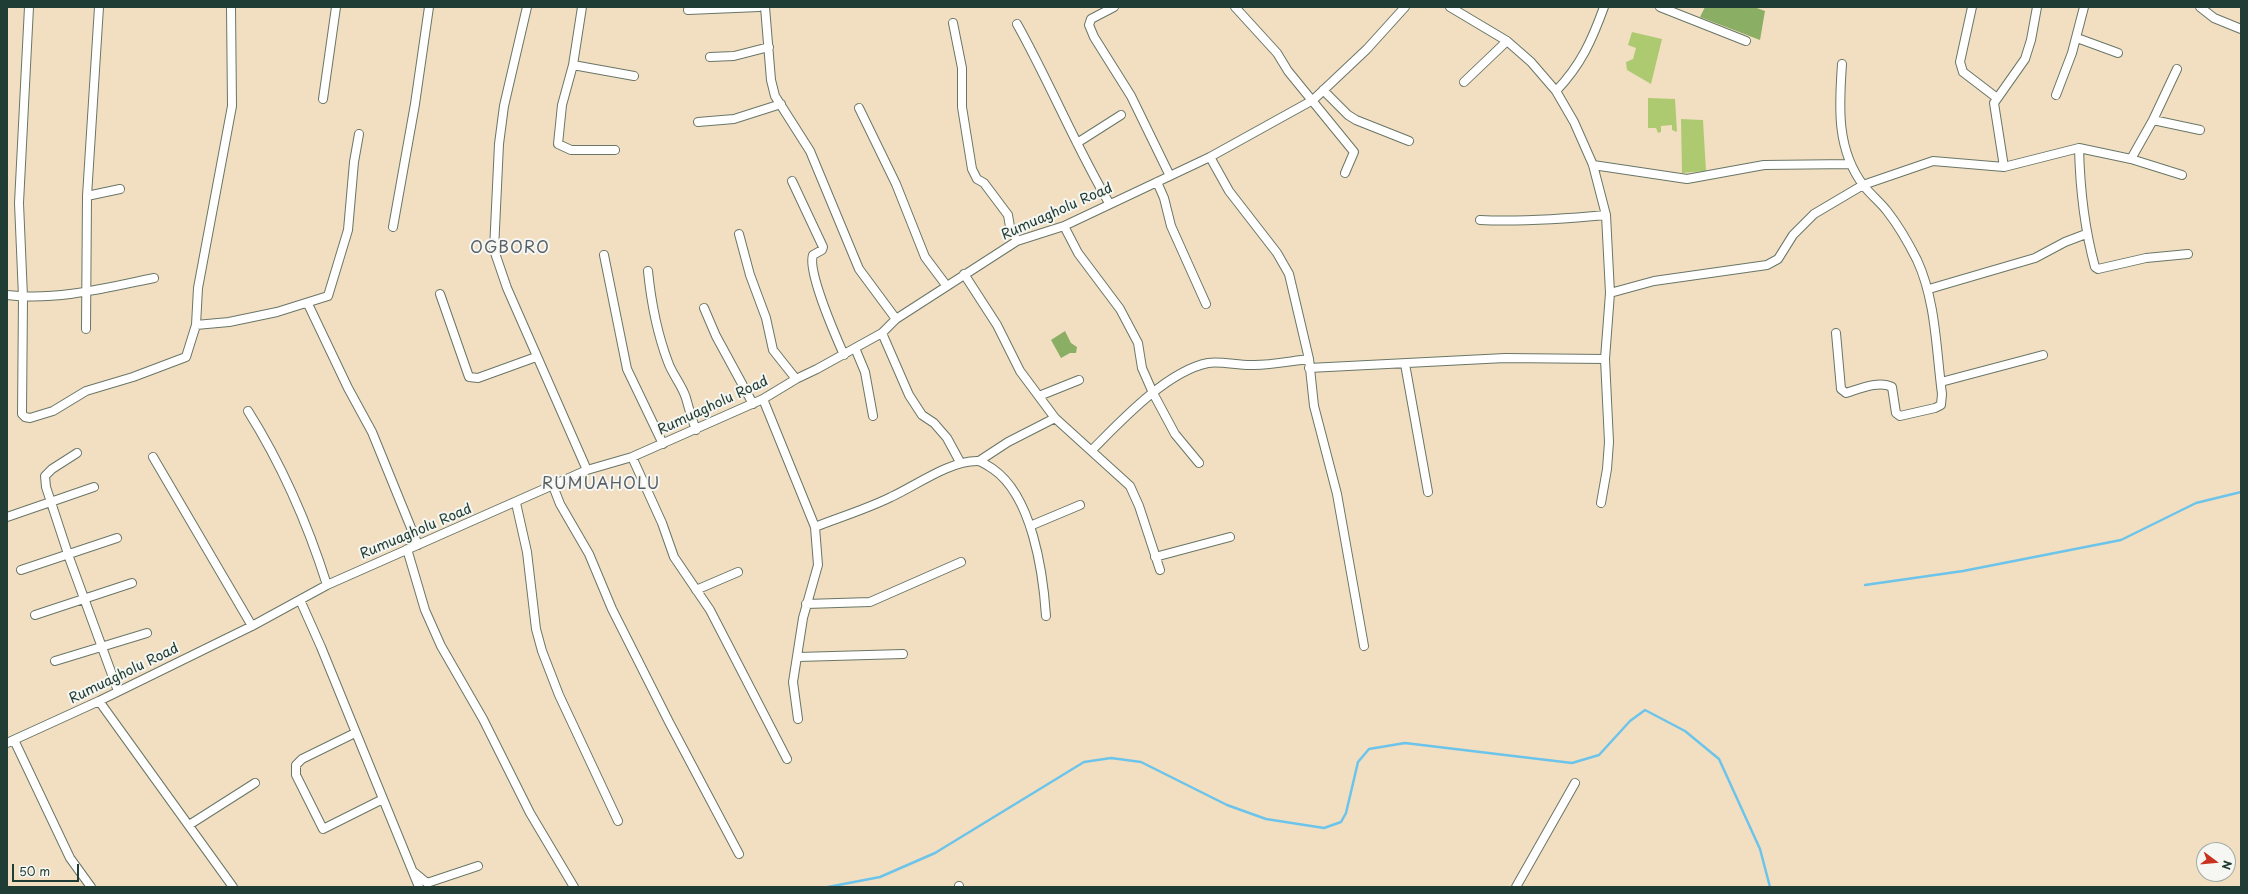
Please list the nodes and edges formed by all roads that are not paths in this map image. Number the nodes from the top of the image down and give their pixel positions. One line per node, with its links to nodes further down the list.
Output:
1 (29, 7): 84 (street)
2 (99, 7): 64 (street)
3 (231, 7): 89 (street)
4 (336, 7): 39 (street)
5 (429, 7): 69 (street)
6 (527, 7): 96 (street)
7 (582, 7): 31 (street)
8 (759, 7): 20 (street)
9 (764, 7): 27 (street)
10 (1114, 7): 59 (street)
11 (1235, 7): 40 (street)
12 (1405, 7): 35 (street, Rumuagholu Road)
13 (1450, 7): 25 (street)
14 (1604, 7): 36 (street)
15 (1660, 7): 26 (street)
16 (1972, 7): 38 (street)
17 (2037, 7): 38 (street)
18 (2084, 7): 24 (street)
19 (2200, 7): 23 (street)
20 (688, 10)
21 (953, 23): 72 (street)
22 (1017, 24): 49 (street)
23 (2241, 30)
24 (2077, 38): 28 (street); 37 (street)
25 (1507, 41): 34 (street); 36 (street)
26 (1746, 41)
27 (769, 47): 29 (street); 41 (street)
28 (2118, 53)
29 (710, 57)
30 (1842, 64): 54 (street)
31 (573, 65): 33 (street); 51 (street)
32 (2177, 69): 44 (street)
33 (634, 76)
34 (1464, 82)
35 (1323, 90): 40 (street, Rumuagholu Road); 48 (street)
36 (1556, 91): 55 (street)
37 (2056, 95)
38 (1997, 98): 56 (street)
39 (323, 99)
40 (1313, 100): 52 (street, Rumuagholu Road); 57 (street)
41 (781, 104): 45 (street); 88 (street)
42 (859, 108): 78 (street)
43 (1121, 115): 49 (street)
44 (2153, 120): 46 (street); 53 (street)
45 (698, 122)
46 (2200, 130)
47 (359, 134): 85 (street)
48 (1409, 141)
49 (1077, 143): 65 (street)
50 (2079, 148): 53 (street); 56 (street); 71 (street)
51 (615, 150)
52 (1210, 157): 59 (street, Rumuagholu Road); 97 (street)
53 (2131, 159): 58 (street)
54 (1851, 164): 55 (street); 62 (street)
55 (1593, 165): 66 (street)
56 (2004, 167): 62 (street)
57 (1345, 173)
58 (2182, 175)
59 (1170, 176): 61 (street, Rumuagholu Road)
60 (792, 181): 94 (street)
61 (1157, 182): 65 (street, Rumuagholu Road); 86 (street)
62 (1863, 185): 79 (street); 81 (street)
63 (120, 189): 64 (street)
64 (87, 196): 80 (street)
65 (1109, 203): 68 (street, Rumuagholu Road)
66 (1606, 215): 67 (street); 81 (street)
67 (1480, 220)
68 (1064, 226): 72 (street, Rumuagholu Road); 104 (street)
69 (393, 227)
70 (739, 234): 101 (street)
71 (2086, 234): 73 (street); 79 (street)
72 (1017, 241): 76 (street, Rumuagholu Road)
73 (2188, 254)
74 (604, 256): 112 (street)
75 (648, 271): 111 (street)
76 (964, 274): 78 (street, Rumuagholu Road); 105 (street)
77 (154, 278): 80 (street)
78 (946, 285): 88 (street, Rumuagholu Road)
79 (1929, 289): 103 (street)
80 (86, 292): 84 (street); 90 (street)
81 (1610, 293): 98 (street)
82 (440, 294): 96 (street)
83 (7, 295): 84 (street)
84 (22, 296): 89 (street)
85 (308, 304): 89 (street); 133 (street)
86 (1206, 304)
87 (704, 308): 107 (street)
88 (896, 319): 91 (street, Rumuagholu Road)
89 (196, 325)
90 (86, 329)
91 (882, 333): 93 (street, Rumuagholu Road); 118 (street)
92 (1836, 333): 103 (street)
93 (855, 348): 94 (street, Rumuagholu Road); 109 (street)
94 (844, 354): 101 (street, Rumuagholu Road)
95 (2043, 355): 103 (street)
96 (536, 357): 120 (street)
97 (1309, 358): 100 (street); 104 (street)
98 (1606, 359): 99 (street); 126 (street)
99 (1405, 364): 100 (street); 123 (street)
100 (1309, 368): 151 (street)
101 (796, 378): 106 (street, Rumuagholu Road)
102 (1079, 380): 105 (street)
103 (1941, 382)
104 (1153, 393): 113 (street); 119 (street)
105 (1039, 396): 110 (street)
106 (763, 399): 107 (street, Rumuagholu Road); 130 (street)
107 (753, 404): 111 (street, Rumuagholu Road)
108 (248, 411): 142 (street)
109 (873, 416)
110 (1055, 418): 113 (street); 117 (street)
111 (696, 430): 112 (street, Rumuagholu Road)
112 (663, 444): 116 (street, Rumuagholu Road)
113 (1092, 450): 136 (street)
114 (77, 453): 124 (street)
115 (152, 457): 149 (street)
116 (632, 457): 120 (street, Rumuagholu Road); 143 (street)
117 (979, 461): 118 (street); 129 (street)
118 (960, 462): 130 (street)
119 (1199, 463)
120 (587, 470): 121 (street, Rumuagholu Road)
121 (553, 486): 125 (street, Rumuagholu Road); 167 (street)
122 (94, 487): 124 (street)
123 (1428, 492)
124 (51, 502): 128 (street); 135 (street)
125 (516, 503): 133 (street, Rumuagholu Road); 165 (street)
126 (1601, 503)
127 (1080, 505): 129 (street)
128 (7, 517)
129 (1030, 526): 148 (street)
130 (815, 527): 146 (street)
131 (1230, 537): 136 (street)
132 (117, 538): 135 (street)
133 (418, 545): 134 (street, Rumuagholu Road)
134 (407, 550): 142 (street, Rumuagholu Road); 173 (street)
135 (68, 554): 138 (street); 144 (street)
136 (1155, 558): 139 (street)
137 (961, 562): 146 (street)
138 (21, 570)
139 (1160, 570)
140 (738, 572): 143 (street)
141 (132, 583): 144 (street)
142 (327, 585): 145 (street, Rumuagholu Road)
143 (696, 590): 161 (street)
144 (85, 599): 147 (street); 152 (street)
145 (300, 600): 149 (street, Rumuagholu Road); 159 (street)
146 (806, 604): 154 (street)
147 (35, 615)
148 (1046, 616)
149 (252, 626): 156 (street, Rumuagholu Road)
150 (147, 633): 152 (street)
151 (1364, 646)
152 (102, 647): 155 (street); 156 (street)
153 (903, 654): 154 (street)
154 (798, 657): 158 (street)
155 (55, 661)
156 (118, 691): 157 (street, Rumuagholu Road)
157 (99, 701): 160 (street, Rumuagholu Road); 166 (street)
158 (798, 719)
159 (355, 733): 164 (street); 164 (street)
160 (11, 742): 170 (street)
161 (787, 760)
162 (254, 783): 166 (street)
163 (1575, 783): 174 (street)
164 (383, 799): 169 (street)
165 (618, 820)
166 (189, 825): 171 (street)
167 (739, 854)
168 (478, 866): 169 (street)
169 (412, 869): 172 (street)
170 (91, 887)
171 (233, 887)
172 (419, 887)
173 (574, 887)
174 (1516, 887)

